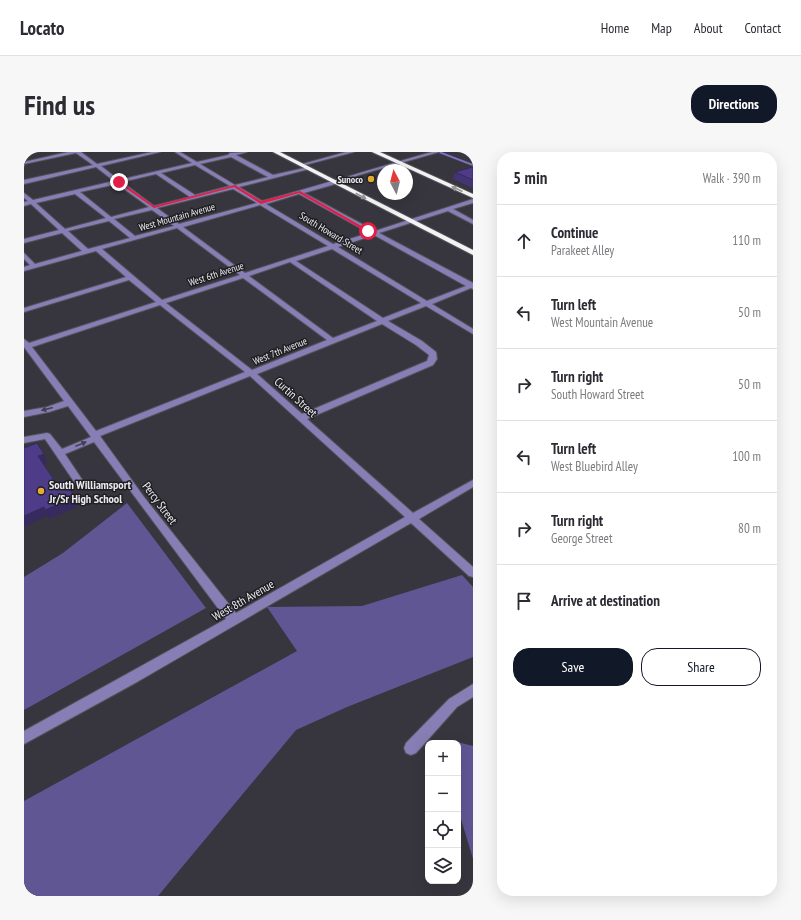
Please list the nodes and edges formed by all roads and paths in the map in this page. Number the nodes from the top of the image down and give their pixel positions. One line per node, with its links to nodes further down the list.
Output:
1 (74, 152): 16 (street)
2 (78, 152): 20 (street)
3 (158, 152): 20 (street)
4 (177, 152): 19 (street, South Howard Street)
5 (245, 152): 13 (street)
6 (276, 152): 21 (highway)
7 (326, 152): 15 (street)
8 (352, 152): 15 (street)
9 (375, 152): 18 (highway)
10 (470, 152): 12 (street)
11 (435, 153): 18 (street, West Mountain Avenue)
12 (473, 153)
13 (229, 154): 19 (street); 23 (street)
14 (35, 156): 16 (street)
15 (335, 156): 21 (street)
16 (39, 160): 17 (street)
17 (24, 163)
18 (399, 163): 26 (street, West Mountain Avenue); 31 (highway, one-way to 18)
19 (196, 164): 22 (street); 27 (street, South Howard Street)
20 (97, 166): 24 (street); 25 (street)
21 (304, 166): 23 (street); 26 (highway)
22 (157, 173): 25 (street); 32 (street)
23 (272, 177): 27 (street)
24 (24, 182)
25 (119, 182): 28 (street); 37 (street)
26 (334, 182): 29 (street, West Mountain Avenue); 40 (highway, one-way to 40)
27 (235, 186): 32 (street); 35 (street, South Howard Street)
28 (76, 192): 34 (street); 39 (street)
29 (300, 192): 35 (street, West Mountain Avenue); 44 (street)
30 (24, 195): 34 (street)
31 (473, 196)
32 (194, 197): 37 (street)
33 (473, 201): 38 (street, West 6th Avenue)
34 (32, 202): 36 (street); 43 (street)
35 (261, 202): 42 (street, West Mountain Avenue); 47 (street, South Howard Street)
36 (24, 204)
37 (154, 207): 39 (street); 42 (street)
38 (448, 210): 40 (street, West 6th Avenue); 41 (street)
39 (110, 219): 43 (street); 45 (street)
40 (411, 222): 44 (street, West 6th Avenue); 50 (highway)
41 (473, 222)
42 (178, 226): 45 (street, West Mountain Avenue); 55 (street)
43 (63, 231): 46 (street); 49 (street)
44 (374, 234): 47 (street, West 6th Avenue); 57 (street)
45 (134, 238): 48 (street, West Mountain Avenue)
46 (24, 241)
47 (334, 247): 52 (street, West 6th Avenue); 59 (street, South Howard Street)
48 (96, 248): 49 (street, West Mountain Avenue); 56 (street, Curtin Street)
49 (86, 251): 53 (street, West Mountain Avenue)
50 (473, 253)
51 (24, 255): 53 (street)
52 (291, 260): 55 (street, West 6th Avenue); 61 (street)
53 (34, 266): 54 (street, West Mountain Avenue)
54 (24, 269)
55 (245, 275): 58 (street, West 6th Avenue); 63 (street)
56 (130, 278): 58 (street, Curtin Street); 60 (street)
57 (472, 286): 59 (street, West 7th Avenue)
58 (161, 302): 64 (street, West 6th Avenue); 65 (street, Curtin Street)
59 (427, 304): 61 (street, West 7th Avenue); 62 (street, South Howard Street)
60 (24, 310)
61 (382, 321): 63 (street, West 7th Avenue); 68 (street)
62 (473, 332)
63 (333, 341): 65 (street, West 7th Avenue)
64 (26, 344): 66 (street, Percy Street)
65 (251, 373): 68 (street, Curtin Street); 69 (street, West 7th Avenue)
66 (70, 402): 67 (street, one-way to 67); 69 (street, Percy Street)
67 (24, 414)
68 (301, 418): 74 (street, Curtin Street)
69 (96, 437): 71 (street, West 7th Avenue, one-way to 69); 76 (street, Percy Street)
70 (24, 440): 71 (street)
71 (60, 453): 73 (street)
72 (473, 483): 74 (street, West 8th Avenue)
73 (80, 484)
74 (412, 517): 75 (street, Curtin Street); 76 (street, West 8th Avenue)
75 (473, 573)
76 (234, 620): 78 (street, West 8th Avenue)
77 (473, 690): 79 (street)
78 (24, 738)
79 (411, 748)

